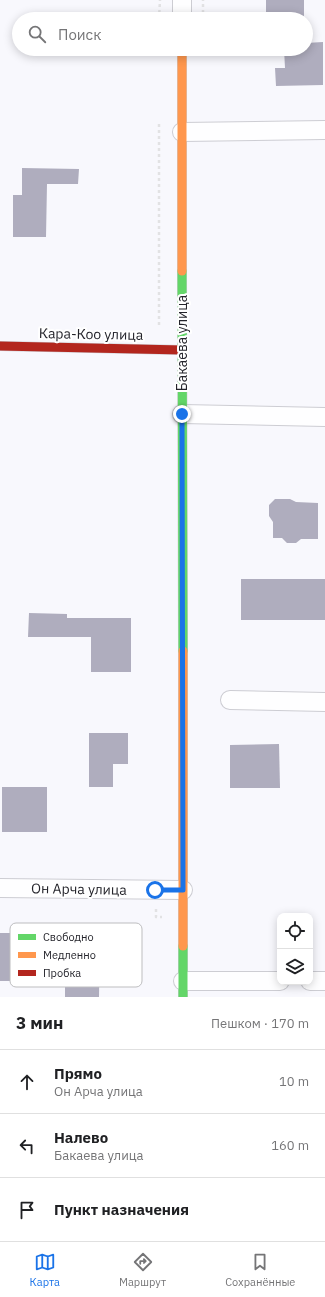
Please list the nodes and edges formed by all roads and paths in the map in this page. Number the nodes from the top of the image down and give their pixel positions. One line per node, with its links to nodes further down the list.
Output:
1 (160, 0): 4 (path)
2 (182, 0): 5 (street)
3 (203, 0): 6 (path)
4 (160, 12)
5 (182, 12)
6 (203, 12)
7 (182, 56): 10 (street, Бакаева улица)
8 (159, 120): 11 (path)
9 (325, 130): 10 (street)
10 (182, 132): 13 (street, Бакаева улица)
11 (159, 325)
12 (0, 346): 13 (street, Кара-Коо улица)
13 (182, 350): 14 (street, Бакаева улица)
14 (182, 414): 15 (street); 19 (street, Бакаева улица)
15 (325, 417)
16 (230, 700): 17 (street)
17 (325, 702)
18 (0, 888): 19 (street, Он Арча улица)
19 (183, 890): 25 (street, Бакаева улица)
20 (156, 903): 21 (path)
21 (167, 917)
22 (277, 981): 25 (street)
23 (313, 981): 24 (street)
24 (325, 981)
25 (183, 989)

